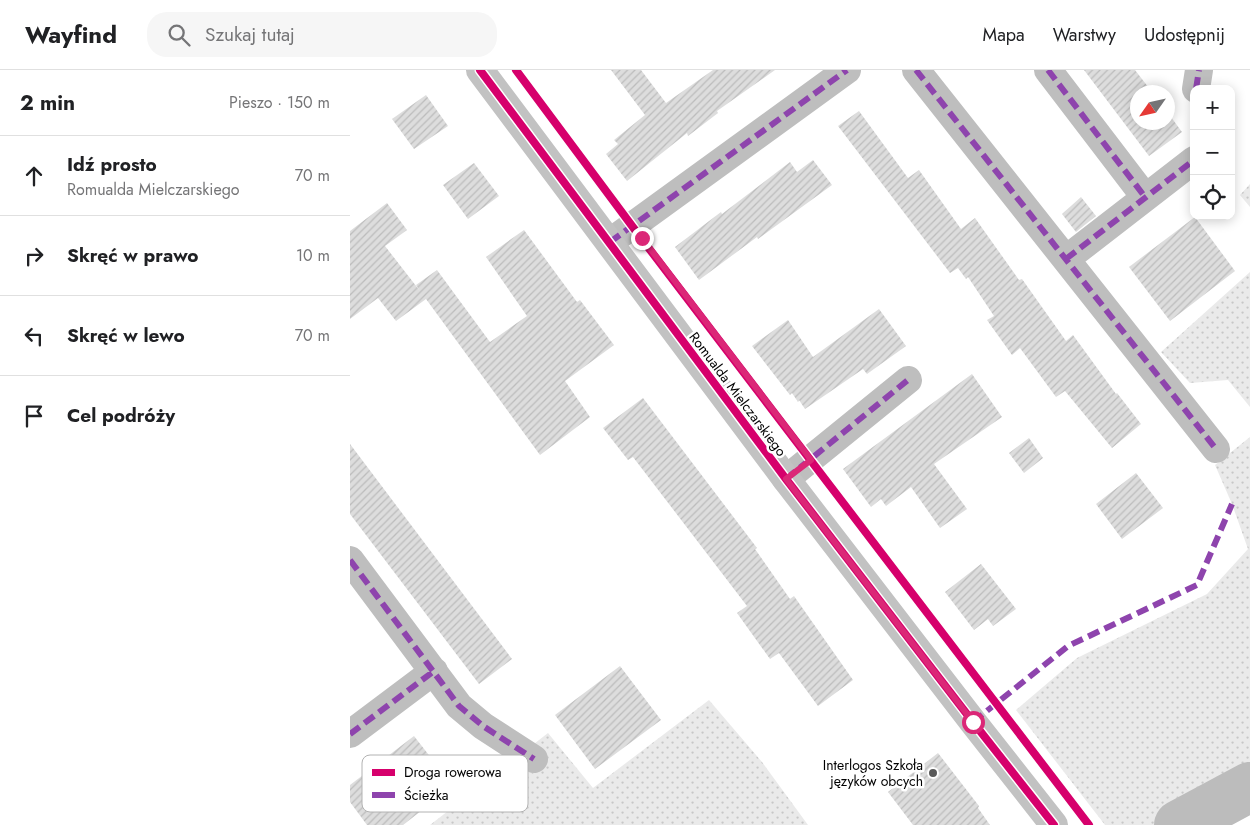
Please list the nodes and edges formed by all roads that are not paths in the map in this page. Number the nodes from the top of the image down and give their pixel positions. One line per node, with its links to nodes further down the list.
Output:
1 (480, 70): 9 (street, Romualda Mielczarskiego)
2 (847, 70): 9 (street)
3 (916, 70): 10 (street)
4 (1048, 70): 8 (street)
5 (1199, 70): 6 (street)
6 (1197, 85)
7 (1190, 163): 8 (street)
8 (1145, 197): 10 (street)
9 (610, 242): 13 (street, Romualda Mielczarskiego)
10 (1066, 259): 12 (street)
11 (908, 380): 13 (street)
12 (1216, 449)
13 (786, 479): 20 (street, Romualda Mielczarskiego)
14 (350, 560): 15 (street)
15 (434, 671): 16 (street); 17 (street)
16 (350, 734)
17 (528, 755)
18 (528, 755): 19 (street)
19 (534, 759)
20 (1054, 825)

